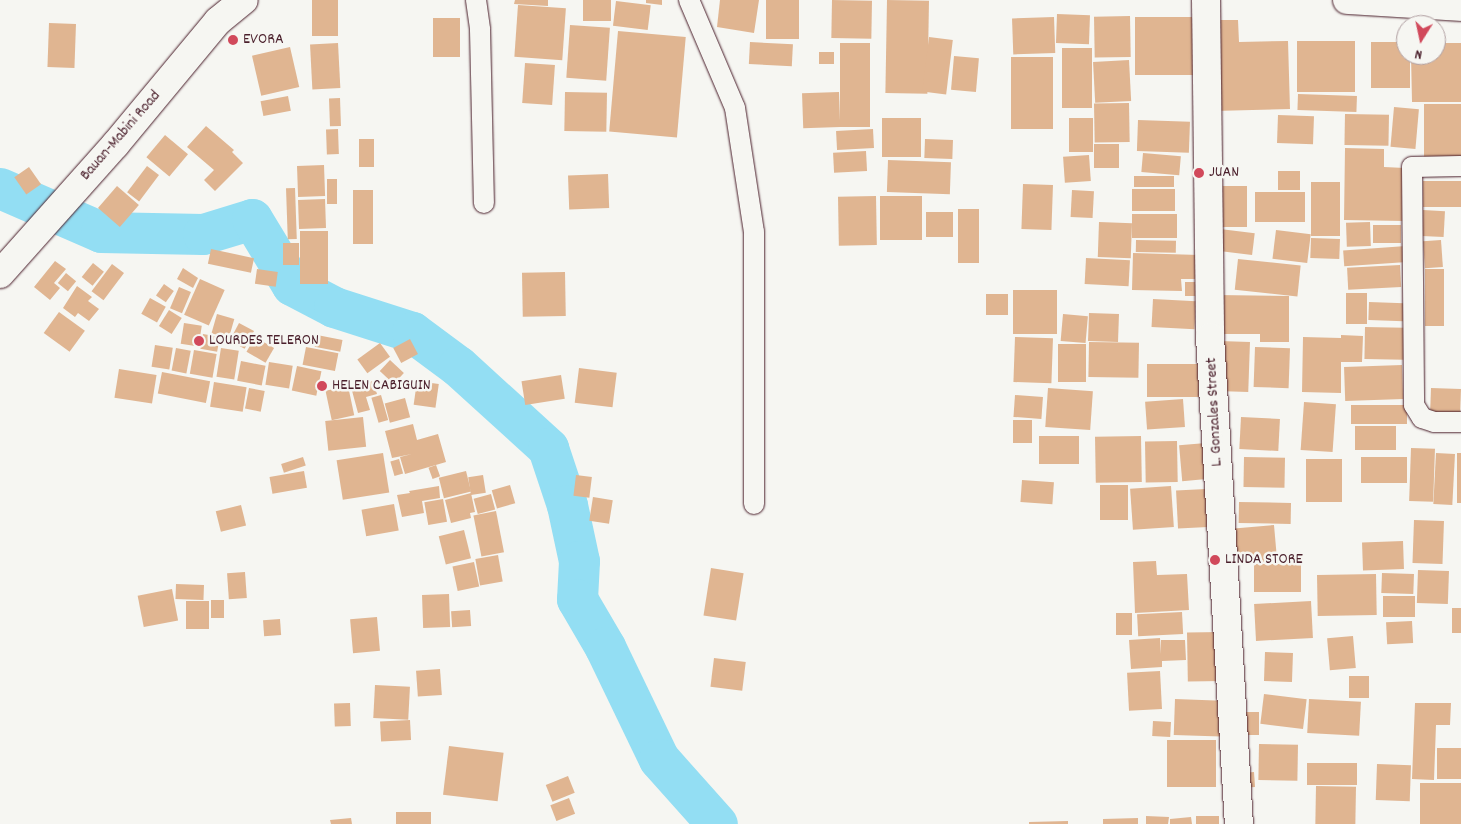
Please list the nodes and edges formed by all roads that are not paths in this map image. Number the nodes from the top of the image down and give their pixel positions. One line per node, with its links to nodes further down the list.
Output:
1 (244, 0): 9 (street, Bauan-Mabini Road)
2 (476, 0): 8 (street)
3 (689, 0): 11 (street)
4 (1206, 0): 12 (street, L. Gonzales Street)
5 (1347, 0): 6 (street)
6 (1461, 7)
7 (1461, 166): 10 (street)
8 (484, 203)
9 (0, 274)
10 (1461, 422)
11 (754, 504)
12 (1239, 824)

